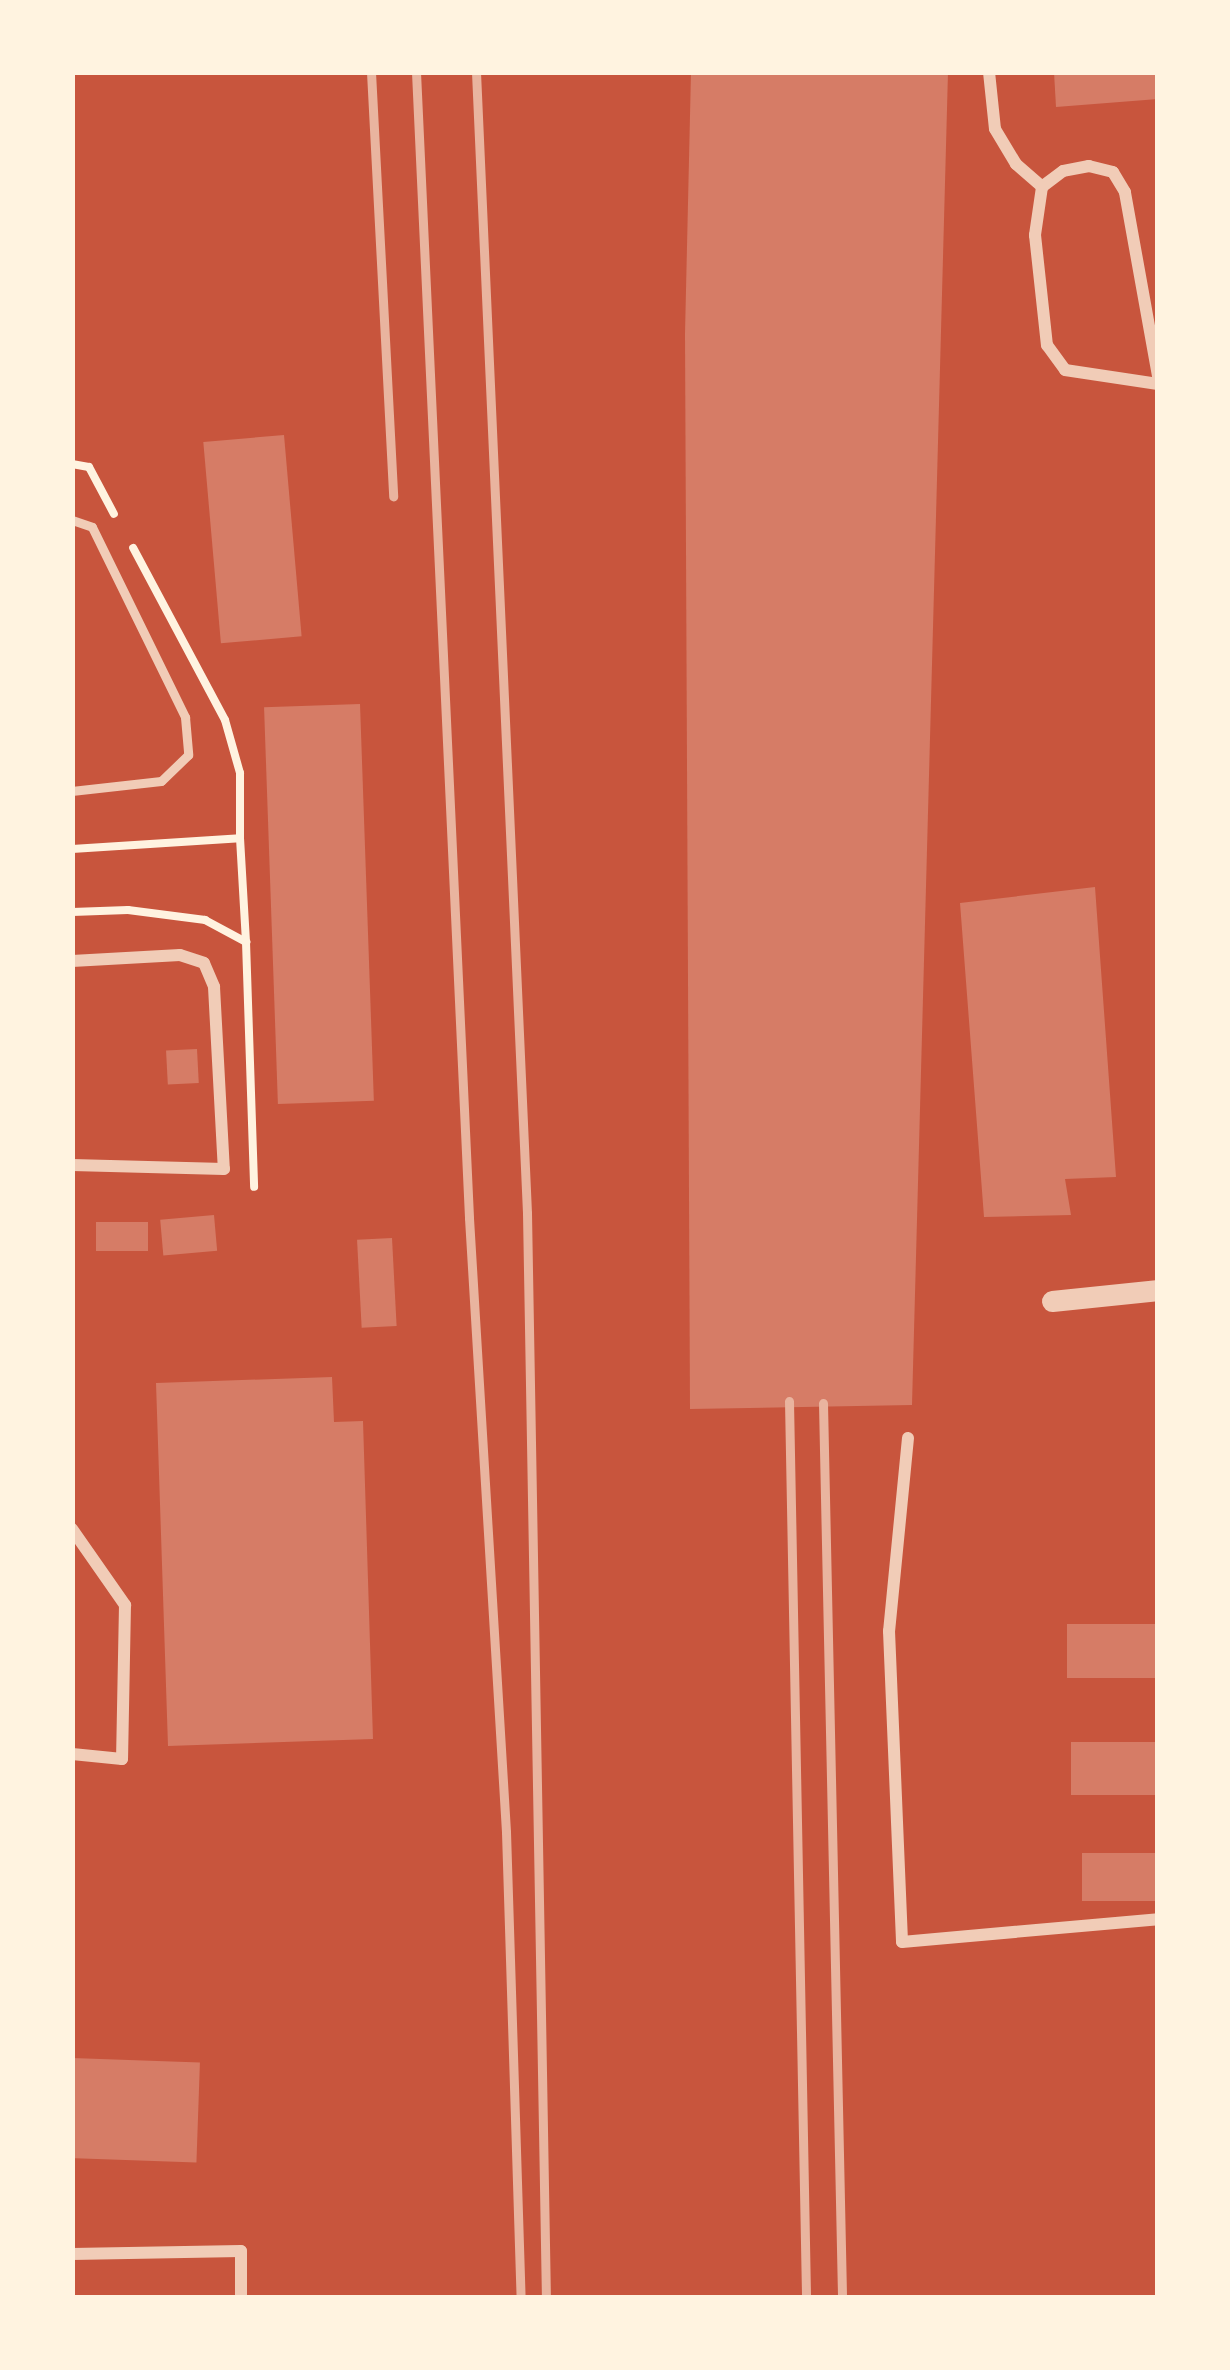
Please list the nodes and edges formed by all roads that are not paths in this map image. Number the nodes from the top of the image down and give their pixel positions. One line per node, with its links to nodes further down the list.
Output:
1 (989, 72): 2 (street)
2 (1042, 187): 3 (street); 3 (street)
3 (1158, 380)
4 (72, 520): 5 (lane)
5 (72, 791)
6 (72, 961): 7 (street)
7 (72, 1166)
8 (1158, 1290): 9 (street)
9 (1052, 1301)
10 (908, 1438): 13 (street)
11 (72, 1529): 12 (street)
12 (72, 1754)
13 (1158, 1919)
14 (72, 2254): 15 (street)
15 (241, 2298)

